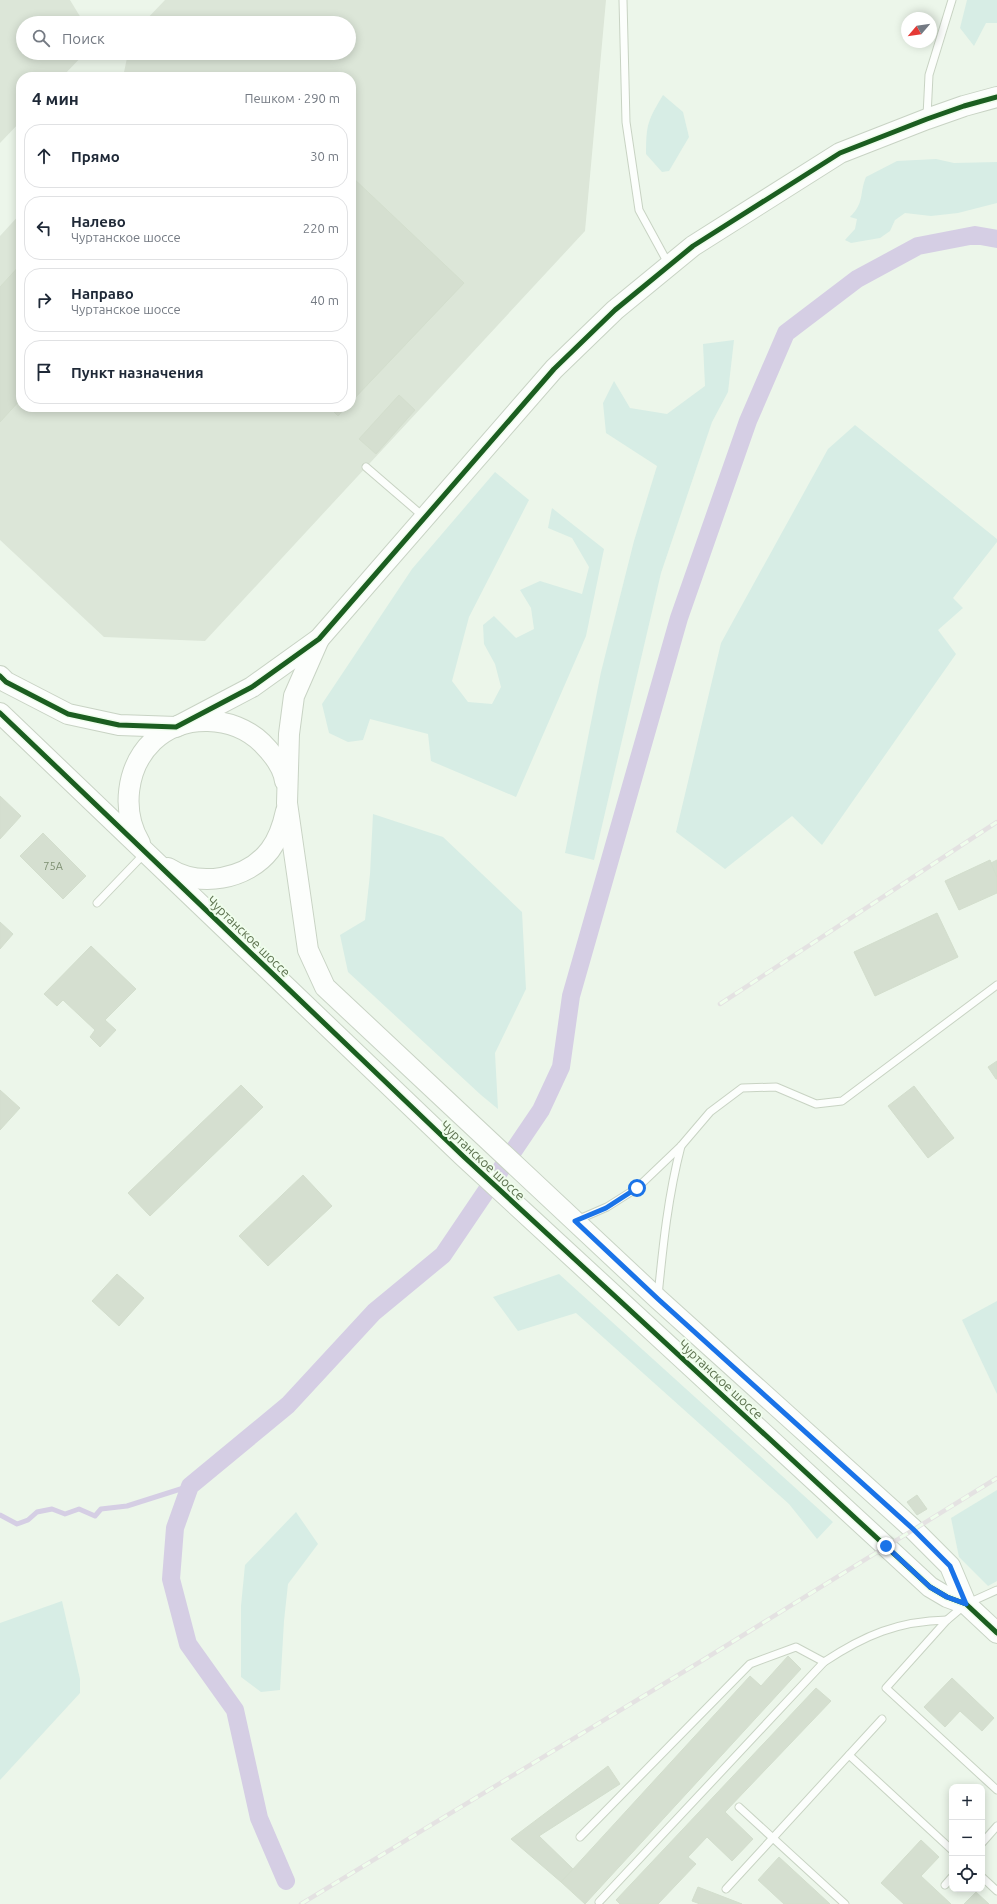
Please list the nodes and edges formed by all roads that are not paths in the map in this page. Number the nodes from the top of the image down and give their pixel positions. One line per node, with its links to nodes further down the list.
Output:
1 (622, 0): 5 (lane)
2 (952, 0): 4 (lane)
3 (997, 97): 4 (street)
4 (927, 119): 5 (street)
5 (669, 266): 7 (street)
6 (366, 467): 7 (lane)
7 (424, 518): 8 (street)
8 (319, 639): 11 (street); 12 (street, Чуртанское шоссе)
9 (2, 682): 11 (street)
10 (0, 713): 13 (street, Чуртанское шоссе)
11 (176, 726): 12 (street); 13 (street)
12 (287, 803): 13 (street); 17 (street, Чуртанское шоссе)
13 (150, 856): 14 (lane); 20 (street, Чуртанское шоссе)
14 (96, 903)
15 (997, 985): 16 (lane)
16 (681, 1146): 17 (lane); 18 (lane)
17 (575, 1221): 18 (street, Чуртанское шоссе)
18 (658, 1299): 20 (street, Чуртанское шоссе)
19 (997, 1590): 20 (lane)
20 (966, 1604): 21 (lane); 22 (street)
21 (947, 1620): 23 (lane); 26 (lane)
22 (997, 1633)
23 (824, 1662): 29 (lane); 38 (lane)
24 (882, 1720): 25 (lane)
25 (849, 1755): 30 (lane); 32 (lane)
26 (997, 1790)
27 (739, 1807): 30 (lane)
28 (997, 1826): 31 (lane)
29 (580, 1836)
30 (773, 1838): 36 (lane); 39 (lane)
31 (985, 1840)
32 (949, 1847)
33 (949, 1880): 35 (lane)
34 (985, 1880): 37 (lane)
35 (945, 1885)
36 (726, 1889)
37 (997, 1891)
38 (599, 1902)
39 (845, 1904)

